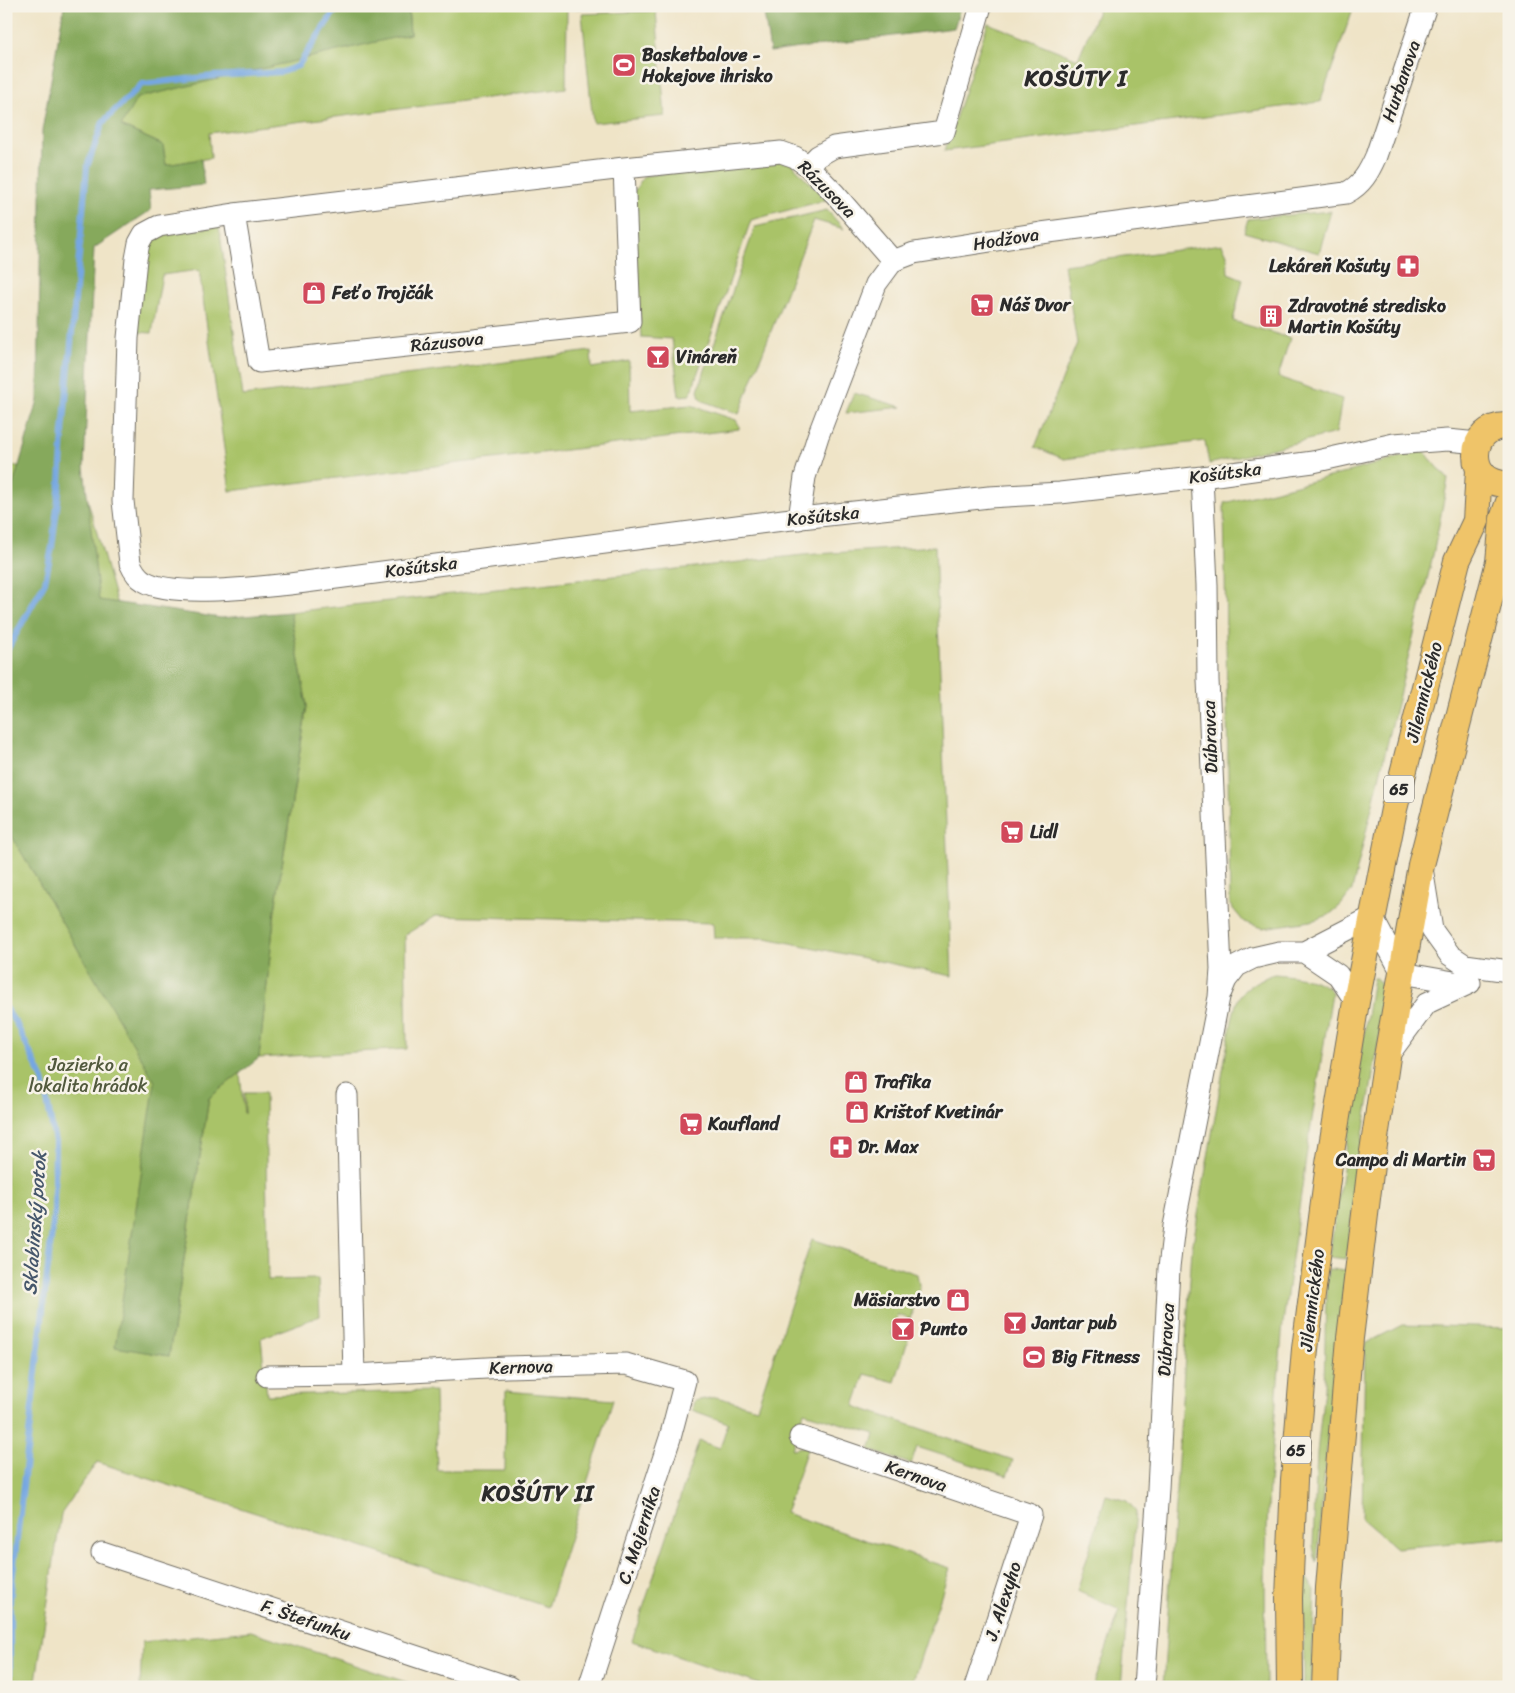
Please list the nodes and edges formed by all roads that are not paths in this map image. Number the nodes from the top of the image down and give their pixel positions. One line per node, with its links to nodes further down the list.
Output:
1 (981, 6): 4 (street)
2 (1426, 6): 3 (street, Hurbanova)
3 (1376, 156): 7 (street, Hodžova)
4 (808, 166): 5 (street, Rázusova); 7 (street, Rázusova)
5 (624, 168): 6 (street, Rázusova); 6 (street, Rázusova)
6 (234, 214): 15 (street, Rázusova)
7 (892, 262): 13 (street)
8 (1498, 426): 9 (main road, Jilemnického / 65); 10 (street, Košútska)
9 (1479, 470): 11 (main road); 17 (main road, Jilemnického / 65)
10 (1202, 477): 13 (street, Košútska); 22 (street, Dúbravca)
11 (1509, 484)
12 (1509, 502): 14 (main road, 65)
13 (799, 519): 15 (street, Košútska)
14 (1504, 558): 16 (main road, 65)
15 (167, 588)
16 (1421, 865): 19 (street); 20 (main road, 65)
17 (1372, 917): 18 (street, Dúbravca); 20 (street); 23 (main road, Jilemnického / 65)
18 (1304, 952): 22 (street, Dúbravca); 23 (street)
19 (1509, 972): 21 (street)
20 (1402, 973): 21 (street); 24 (main road, 65)
21 (1465, 984): 24 (street)
22 (1219, 997): 35 (street, Dúbravca)
23 (1356, 1002): 36 (main road, Jilemnického / 65)
24 (1387, 1057): 37 (main road, 65)
25 (347, 1095): 26 (street)
26 (354, 1375): 27 (street, Kernova); 28 (street, Kernova)
27 (267, 1376)
28 (685, 1381): 33 (street, C. Majerníka)
29 (800, 1438): 30 (street, Kernova)
30 (1032, 1515): 34 (street, J. Alexyho)
31 (102, 1553): 32 (street, F. Štefunku)
32 (509, 1687)
33 (589, 1687)
34 (975, 1687)
35 (1144, 1687)
36 (1290, 1687)
37 (1325, 1687)

